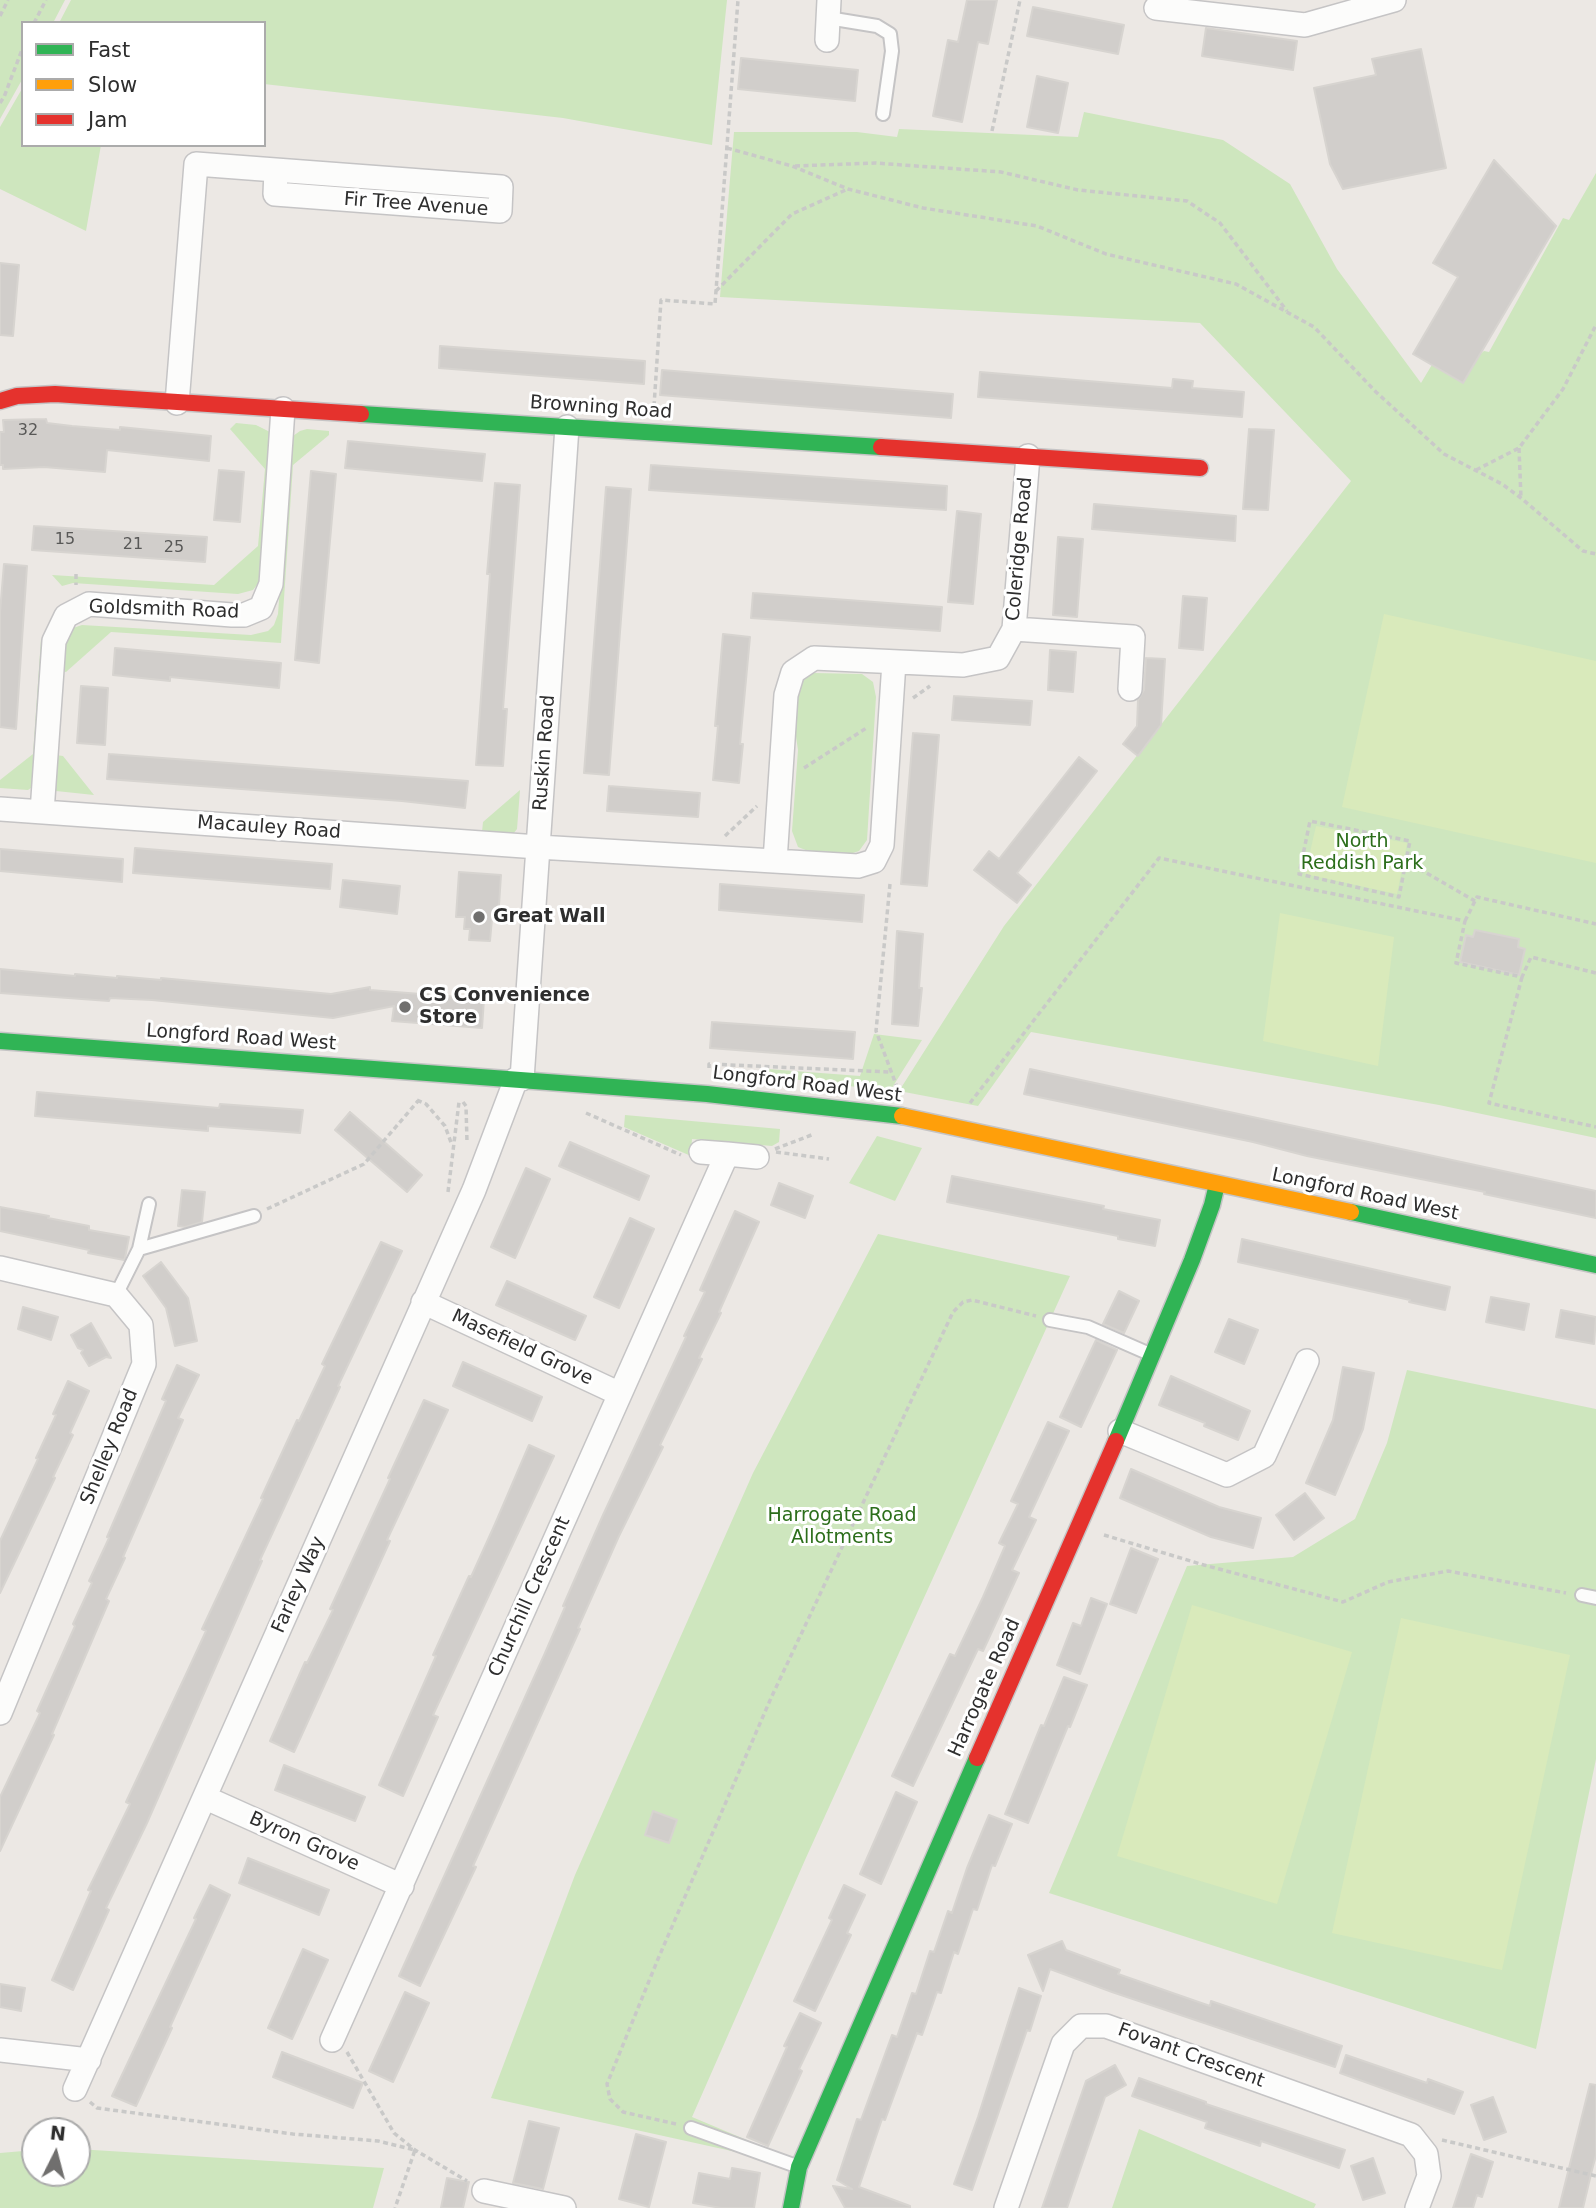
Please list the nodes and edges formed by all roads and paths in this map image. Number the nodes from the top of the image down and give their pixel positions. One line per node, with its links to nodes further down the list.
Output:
1 (47, 0): 10 (path)
2 (738, 0): 15 (path)
3 (1020, 0): 14 (path)
4 (1394, 0): 7 (street)
5 (0, 1): 6 (path)
6 (7, 2): 8 (path)
7 (1156, 8)
8 (0, 16)
9 (828, 19): 13 (lane)
10 (35, 21)
11 (21, 52): 12 (path)
12 (0, 103)
13 (883, 114)
14 (992, 131)
15 (727, 148): 16 (path); 19 (path)
16 (792, 166): 18 (path); 20 (path)
17 (276, 171): 17 (street, Fir Tree Avenue); 23 (street, Fir Tree Avenue)
18 (848, 188): 19 (path); 20 (path)
19 (716, 292): 26 (path)
20 (1288, 313): 30 (path)
21 (1596, 325): 27 (path)
22 (0, 401): 23 (street, Browning Road)
23 (177, 403): 24 (street, Browning Road)
24 (283, 410): 25 (street, Browning Road); 40 (street, Goldsmith Road)
25 (567, 427): 26 (street, Browning Road); 41 (street, Ruskin Road)
26 (652, 433): 28 (street, Browning Road)
27 (1519, 448): 30 (path); 31 (path)
28 (1028, 456): 29 (street, Browning Road); 33 (street, Coleridge Road)
29 (1200, 468)
30 (1475, 470): 31 (path)
31 (1521, 498): 32 (path)
32 (1596, 554)
33 (1014, 629): 34 (street, Coleridge Road); 36 (street)
34 (894, 662): 37 (street); 38 (street, Coleridge Road)
35 (932, 685): 37 (path)
36 (1130, 689)
37 (891, 712): 38 (path); 43 (street)
38 (780, 784): 42 (path); 43 (street, Coleridge Road)
39 (0, 809): 40 (street, Macauley Road)
40 (42, 811): 41 (street, Macauley Road)
41 (538, 847): 42 (street); 55 (street, Ruskin Road)
42 (703, 857): 43 (street)
43 (775, 861)
44 (1406, 861): 44 (path); 46 (path)
45 (890, 884): 53 (path)
46 (1475, 901): 47 (path); 48 (path)
47 (1465, 921): 50 (path); 62 (path)
48 (1596, 924)
49 (1596, 973): 50 (path)
50 (1522, 977): 61 (path)
51 (0, 1041): 55 (street, Longford Road West)
52 (855, 1071): 53 (path); 54 (path); 56 (path)
53 (891, 1072): 57 (path)
54 (708, 1074)
55 (519, 1079): 62 (street, Longford Road West); 78 (street, Farley Way)
56 (855, 1079)
57 (900, 1095)
58 (411, 1097): 59 (path)
59 (418, 1101): 65 (path); 73 (path)
60 (576, 1109): 66 (path)
61 (1596, 1126)
62 (962, 1128): 70 (street, Longford Road West)
63 (816, 1133): 69 (path)
64 (467, 1147): 65 (path)
65 (454, 1148): 71 (path)
66 (701, 1152): 67 (street)
67 (727, 1154): 68 (street); 82 (street, Churchill Crescent)
68 (757, 1157)
69 (829, 1159)
70 (1217, 1184): 75 (street, Longford Road West); 80 (street, Harrogate Road)
71 (447, 1202)
72 (149, 1204): 74 (lane)
73 (254, 1216): 74 (lane)
74 (139, 1249): 77 (lane)
75 (1596, 1265)
76 (0, 1268): 77 (street)
77 (116, 1295): 87 (street, Shelley Road)
78 (424, 1302): 82 (street, Masefield Grove); 88 (street, Farley Way)
79 (1050, 1320): 80 (lane); 94 (path)
80 (1153, 1356): 83 (street, Harrogate Road)
81 (1307, 1361): 83 (street)
82 (620, 1394): 89 (street, Churchill Crescent)
83 (1120, 1431): 84 (street, Harrogate Road)
84 (1079, 1527): 85 (path); 97 (street, Harrogate Road)
85 (1582, 1595): 86 (lane)
86 (1596, 1598)
87 (0, 1713)
88 (205, 1798): 89 (street, Byron Grove); 92 (street, Farley Way)
89 (402, 1886): 90 (street, Churchill Crescent)
90 (332, 2040): 96 (path)
91 (0, 2050): 92 (street)
92 (89, 2060): 93 (street, Farley Way)
93 (75, 2089): 96 (path)
94 (691, 2128): 97 (lane)
95 (1433, 2138): 98 (path)
96 (415, 2150): 99 (path); 100 (path)
97 (799, 2168): 102 (street, Harrogate Road)
98 (1596, 2176)
99 (484, 2191): 101 (street)
100 (395, 2208)
101 (564, 2208)
102 (791, 2208)
103 (1006, 2208): 104 (street, Fovant Crescent)
104 (1417, 2208)

